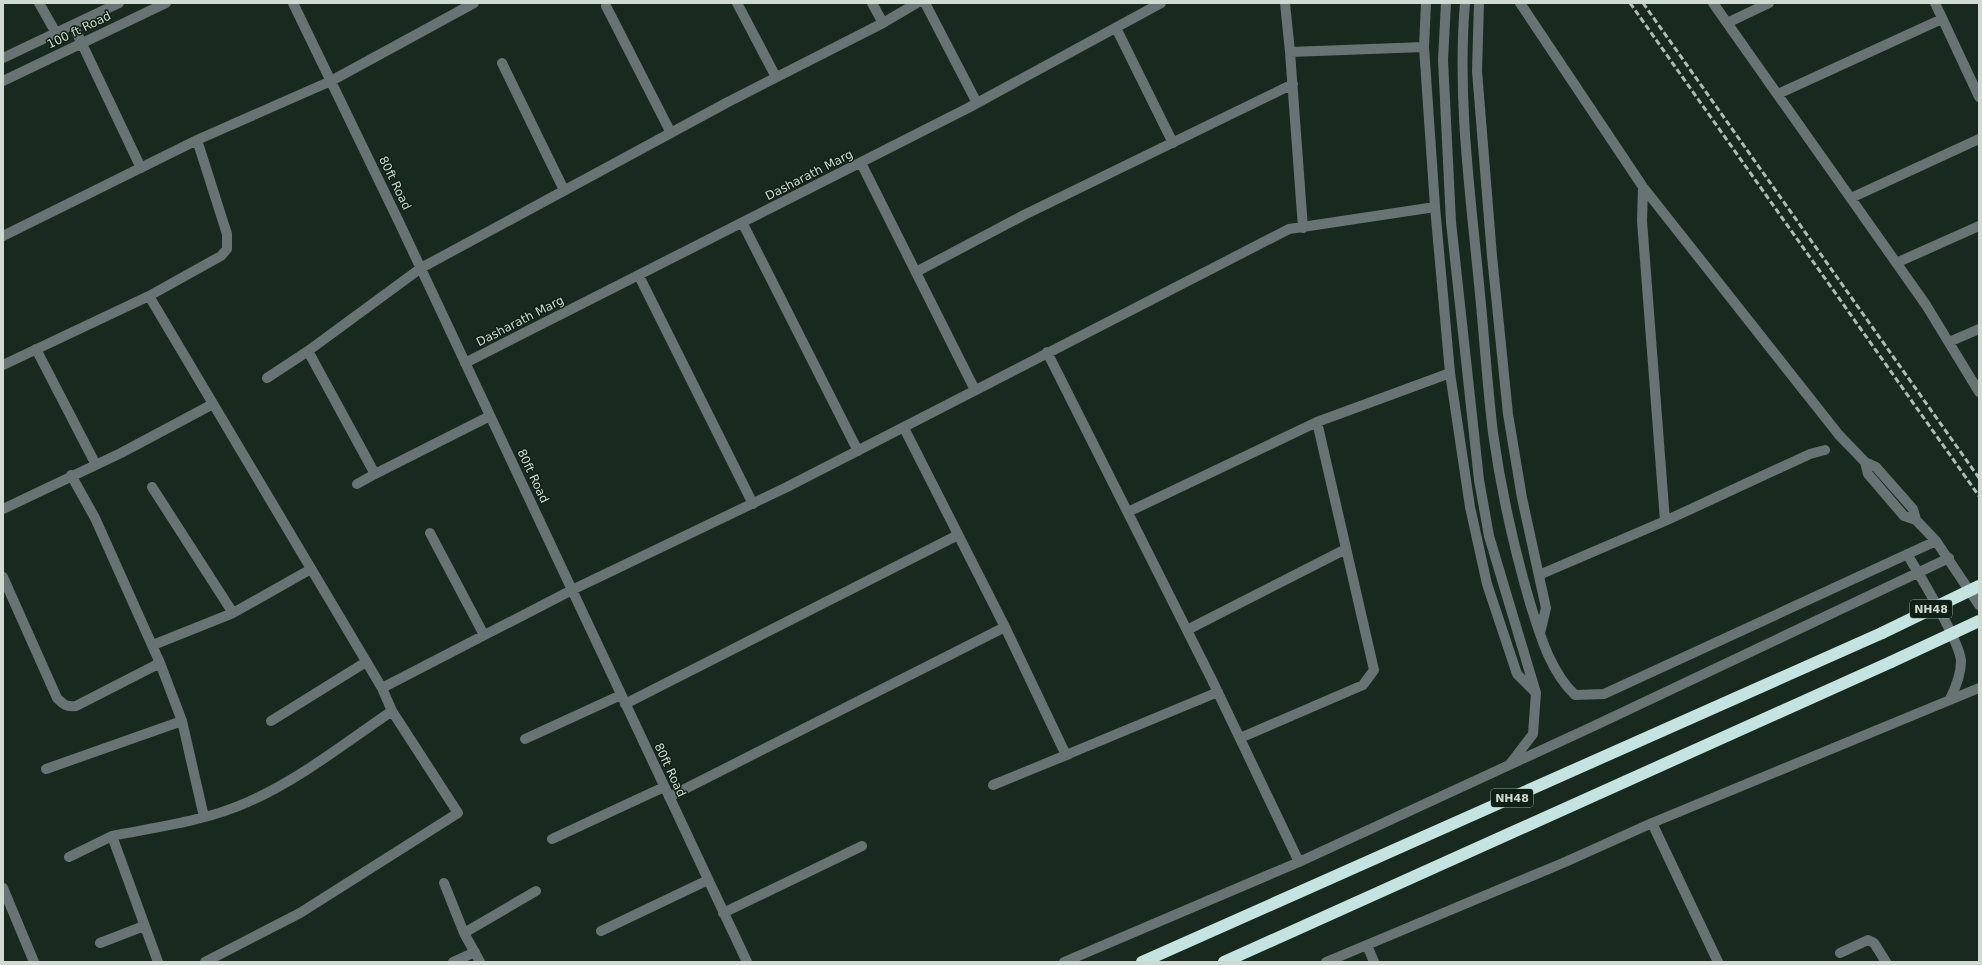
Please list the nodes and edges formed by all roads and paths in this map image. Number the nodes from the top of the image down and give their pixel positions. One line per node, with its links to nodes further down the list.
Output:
1 (39, 3): 26 (street)
2 (119, 3): 24 (street)
3 (166, 3): 27 (street, 100 ft Road)
4 (293, 3): 34 (street, 80ft Road)
5 (474, 3): 34 (street)
6 (737, 3): 32 (street)
7 (872, 3): 22 (street)
8 (917, 3): 22 (street)
9 (925, 3): 38 (street)
10 (1161, 3): 25 (street, Dasharath Marg)
11 (1285, 3): 29 (street)
12 (1426, 3): 28 (street)
13 (1446, 3): 109 (street)
14 (1465, 3): 101 (street)
15 (1479, 3): 92 (street)
16 (1520, 3): 45 (street)
17 (1713, 3): 23 (street)
18 (1769, 3): 23 (street)
19 (1935, 3): 21 (street)
20 (606, 6): 39 (street)
21 (1942, 19): 36 (street); 37 (street)
22 (883, 22): 32 (street)
23 (1727, 23): 36 (street)
24 (73, 25): 26 (street); 27 (street)
25 (1116, 28): 38 (street, Dasharath Marg); 42 (street)
26 (56, 33): 30 (street)
27 (82, 43): 33 (street, 100 ft Road); 44 (street)
28 (1424, 47): 29 (street); 48 (street)
29 (1290, 52): 35 (street)
30 (3, 58)
31 (502, 63): 46 (street)
32 (776, 77): 39 (street)
33 (3, 81)
34 (331, 81): 41 (street); 54 (street, 80ft Road)
35 (1293, 84): 42 (street); 51 (street)
36 (1778, 94): 47 (street)
37 (1979, 97)
38 (977, 104): 43 (street, Dasharath Marg)
39 (671, 133): 46 (street)
40 (1979, 139): 47 (street)
41 (197, 140): 44 (street); 57 (street)
42 (1173, 142): 55 (street)
43 (861, 163): 49 (street, Dasharath Marg); 55 (street)
44 (141, 168): 52 (street)
45 (1643, 187): 83 (street); 86 (street)
46 (564, 190): 54 (street)
47 (1851, 198): 53 (street)
48 (1435, 207): 51 (street); 65 (street)
49 (743, 224): 56 (street, Dasharath Marg); 74 (street)
50 (1979, 226): 53 (street)
51 (1303, 228): 62 (street)
52 (3, 236)
53 (1896, 263): 59 (street)
54 (421, 268): 61 (street); 63 (street, 80ft Road)
55 (916, 272): 67 (street)
56 (639, 276): 63 (street, Dasharath Marg); 80 (street)
57 (149, 296): 60 (street); 69 (street)
58 (1979, 329): 59 (street)
59 (1949, 342): 68 (street)
60 (36, 349): 64 (street); 75 (street)
61 (308, 351): 66 (street); 76 (street)
62 (1047, 352): 67 (street); 82 (street)
63 (466, 363): 70 (street, 80ft Road)
64 (3, 365)
65 (1450, 373): 71 (street); 109 (street)
66 (267, 378)
67 (975, 390): 72 (street)
68 (1979, 392)
69 (213, 404): 75 (street); 90 (street)
70 (490, 416): 76 (street); 95 (street, 80ft Road)
71 (1317, 422): 82 (street); 87 (street)
72 (904, 428): 74 (street); 85 (street)
73 (1825, 450): 83 (street)
74 (858, 451): 80 (street)
75 (95, 463): 77 (street)
76 (375, 474): 78 (street)
77 (71, 475): 81 (street); 103 (street)
78 (357, 484)
79 (152, 487): 97 (street)
80 (753, 504): 95 (street)
81 (3, 508)
82 (1128, 512): 100 (street)
83 (1664, 521): 92 (street)
84 (430, 533): 102 (street)
85 (958, 535): 99 (street); 110 (street)
86 (1936, 541): 88 (street); 89 (street)
87 (1346, 549): 100 (street); 115 (street)
88 (1907, 554): 91 (street); 101 (street)
89 (1949, 558): 91 (street); 96 (street)
90 (311, 569): 97 (street); 104 (street)
91 (1919, 573): 111 (street); 118 (street)
92 (1539, 575): 101 (street)
93 (3, 577): 105 (street)
94 (1979, 586): 149 (highway, NH48, bridge)
95 (572, 590): 102 (street); 110 (street, 80ft Road)
96 (1979, 605)
97 (233, 613): 103 (street)
98 (1979, 621): 150 (highway, NH48, bridge)
99 (1005, 627): 117 (street); 122 (street)
100 (1187, 630): 108 (street)
101 (1540, 634)
102 (484, 635): 106 (street)
103 (153, 645): 105 (street)
104 (366, 662): 106 (street); 114 (street)
105 (160, 663): 113 (street)
106 (382, 688): 112 (street)
107 (1979, 688): 111 (street)
108 (1218, 692): 115 (street); 117 (street)
109 (1536, 693): 118 (street)
110 (623, 699): 116 (street); 121 (street, 80ft Road)
111 (1950, 699): 124 (street)
112 (392, 711): 123 (street); 144 (street)
113 (182, 721): 119 (street); 123 (street)
114 (272, 721)
115 (1240, 738): 129 (street)
116 (525, 739)
117 (1069, 754): 120 (street)
118 (1510, 765): 129 (street)
119 (46, 769)
120 (993, 785)
121 (664, 787): 122 (street, 80ft Road); 126 (street)
122 (669, 797): 130 (street, 80ft Road)
123 (204, 817): 125 (street)
124 (1652, 822): 139 (street); 153 (street)
125 (112, 836): 128 (street); 135 (street)
126 (552, 839)
127 (862, 846): 134 (street)
128 (69, 856)
129 (1299, 862): 148 (street)
130 (708, 880): 134 (street, 80ft Road); 136 (street)
131 (444, 883): 137 (street)
132 (3, 888): 142 (street)
133 (536, 891): 137 (street)
134 (723, 913): 147 (street, 80ft Road)
135 (144, 926): 138 (street); 143 (street)
136 (601, 931)
137 (464, 933): 140 (street)
138 (100, 943)
139 (1367, 945): 151 (street); 152 (street)
140 (475, 952): 145 (street); 146 (street)
141 (1840, 953): 154 (street)
142 (34, 962)
143 (158, 962)
144 (205, 962)
145 (453, 962)
146 (480, 962)
147 (747, 962)
148 (1064, 962)
149 (1142, 962)
150 (1224, 962)
151 (1326, 962)
152 (1374, 962)
153 (1718, 962)
154 (1886, 962)

